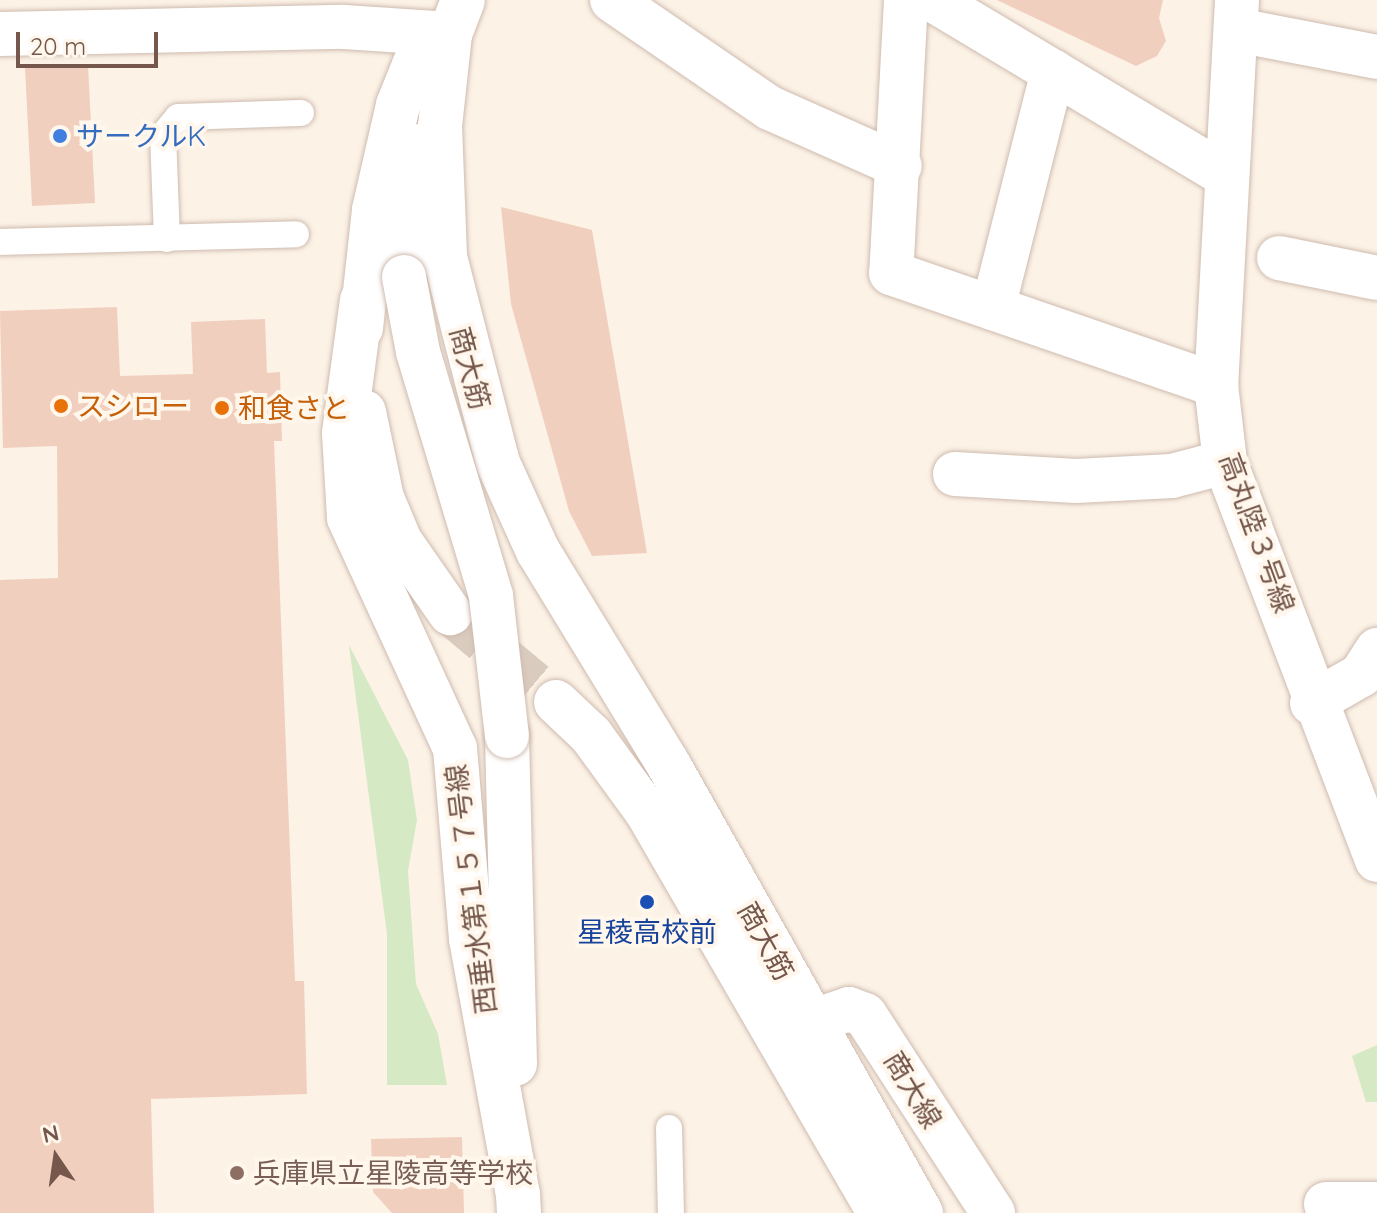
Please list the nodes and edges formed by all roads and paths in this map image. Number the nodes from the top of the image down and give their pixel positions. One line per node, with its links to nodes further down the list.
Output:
1 (612, 0): 11 (street)
2 (906, 0): 11 (street)
3 (933, 0): 8 (street)
4 (1237, 15): 7 (street); 12 (street, 高丸陸３号線)
5 (456, 17): 6 (street); 9 (street, 商大筋); 18 (street)
6 (0, 34)
7 (1377, 57)
8 (1053, 71): 12 (street); 19 (street)
9 (443, 82): 28 (street, 商大筋); 30 (street, bridge)
10 (301, 113): 14 (lane)
11 (900, 166): 19 (street)
12 (1225, 175): 20 (street, 高丸陸３号線)
13 (296, 234): 14 (lane)
14 (167, 239): 15 (lane)
15 (0, 242)
16 (1279, 258): 17 (street)
17 (1377, 278)
18 (362, 300): 23 (street); 30 (street, 西垂水第１５７号線)
19 (993, 308): 20 (street)
20 (1216, 385): 21 (street, 高丸陸３号線)
21 (1225, 462): 22 (street); 26 (street, 高丸陸３号線)
22 (955, 474)
23 (450, 613)
24 (1377, 650): 26 (street)
25 (556, 702): 34 (street, 商大筋)
26 (1312, 703): 27 (street, 高丸陸３号線)
27 (1377, 860)
28 (811, 1022): 35 (street, 商大筋); 36 (street, 商大線)
29 (669, 1128): 33 (lane)
30 (518, 1204)
31 (1326, 1204): 32 (street)
32 (1377, 1204)
33 (671, 1213)
34 (879, 1213)
35 (921, 1213)
36 (993, 1213)

